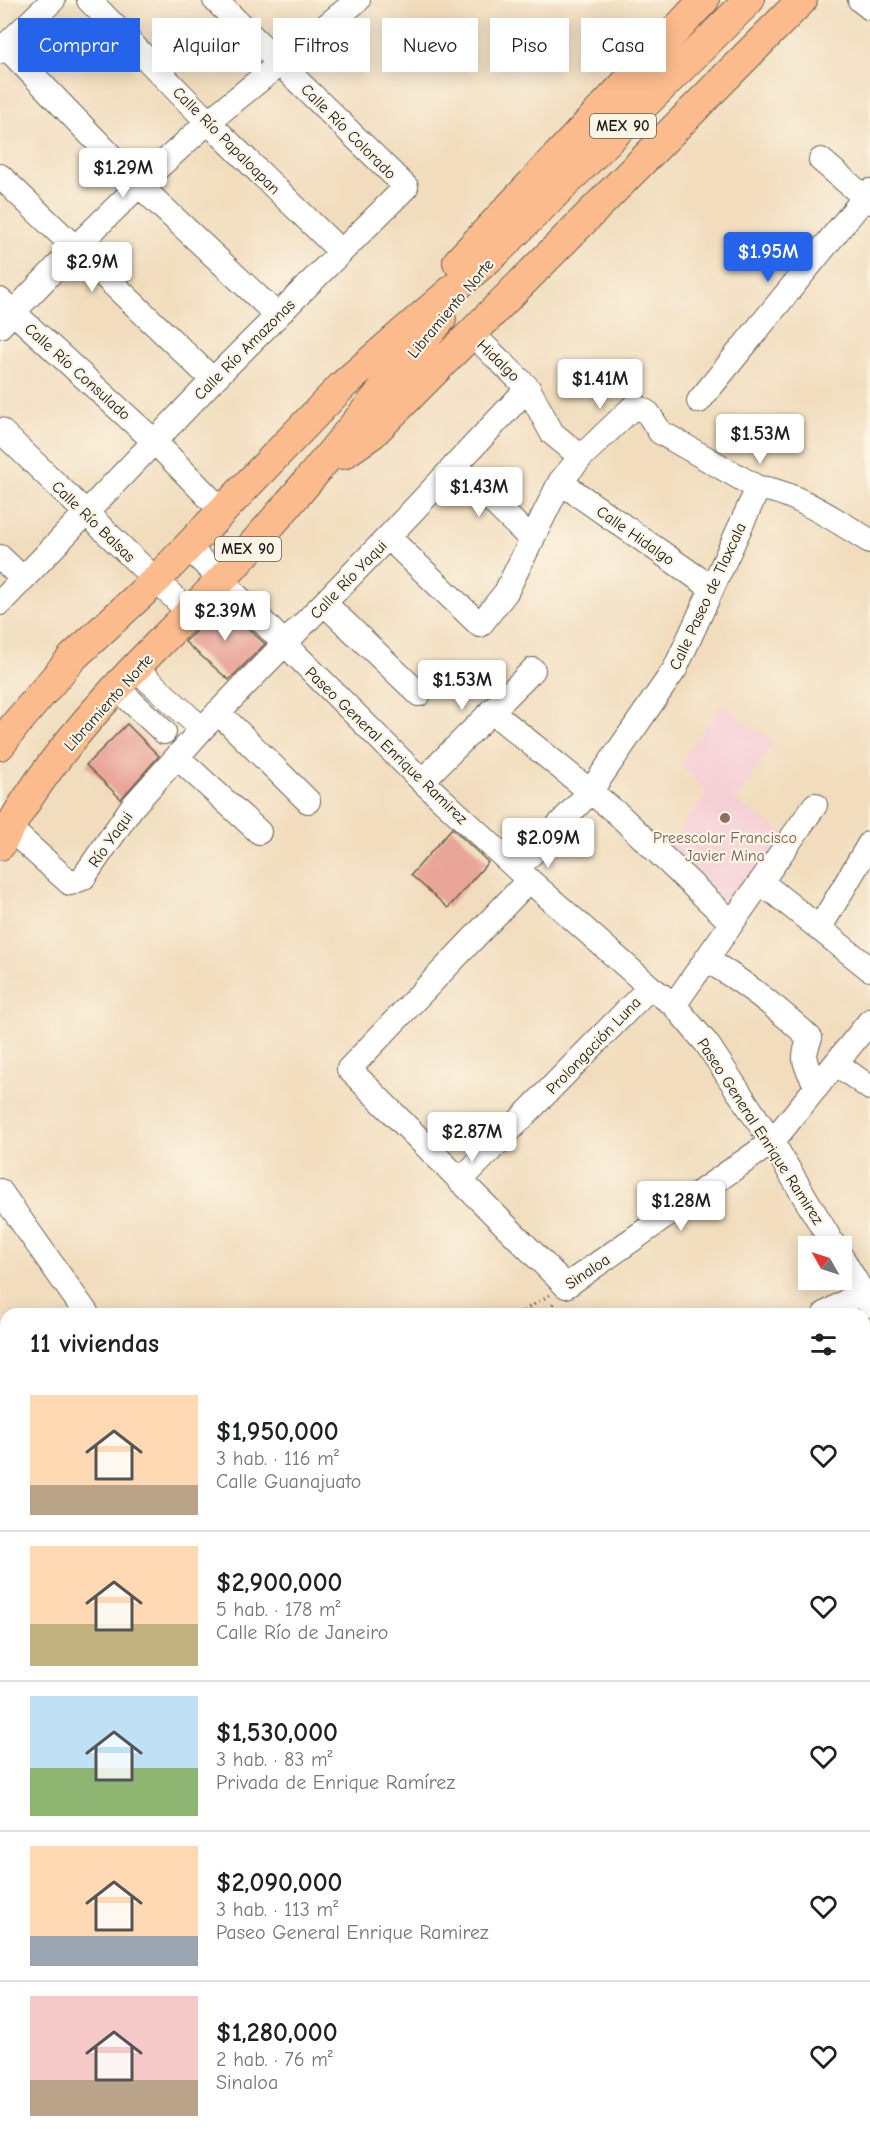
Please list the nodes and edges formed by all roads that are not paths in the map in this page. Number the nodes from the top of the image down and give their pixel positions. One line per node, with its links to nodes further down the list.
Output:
1 (53, 0): 11 (street)
2 (89, 0): 15 (street, Calle Río Papaloapan)
3 (216, 0): 12 (street, Calle Río Colorado)
4 (704, 0): 28 (main road)
5 (749, 0): 23 (main road, MEX 90)
6 (802, 0): 26 (main road)
7 (860, 0): 9 (street)
8 (354, 1): 10 (street)
9 (870, 8)
10 (334, 18)
11 (3, 49): 18 (street)
12 (273, 56)
13 (273, 69): 15 (street)
14 (289, 72): 19 (street, Calle Río Colorado)
15 (208, 122): 18 (street); 22 (street, Calle Río Papaloapan)
16 (820, 160): 20 (street)
17 (0, 176): 21 (street)
18 (139, 185): 21 (street); 25 (street)
19 (406, 187): 22 (street, Calle Río Amazonas)
20 (868, 197): 30 (street)
21 (75, 248): 24 (street); 27 (street)
22 (341, 252): 25 (street, Calle Río Amazonas)
23 (496, 252): 28 (main road, Libramiento Norte / MEX 90); 35 (main road, Libramiento Norte / MEX 90)
24 (4, 313): 32 (street, Calle Río Consulado)
25 (277, 315): 27 (street, Calle Río Amazonas)
26 (471, 333): 29 (street, Hidalgo); 35 (main road)
27 (213, 380): 32 (street, Calle Río Amazonas)
28 (343, 385): 38 (main road, Libramiento Norte / MEX 90)
29 (528, 388): 33 (street); 34 (street, Calle Río Yaqui)
30 (699, 401)
31 (0, 430): 39 (street, Calle Río Balsas)
32 (155, 442): 38 (street, Calle Río Consulado); 39 (street, Calle Río Amazonas)
33 (581, 457): 36 (street); 37 (street)
34 (455, 465): 40 (street, Calle Río Yaqui); 41 (street)
35 (309, 478): 47 (main road, Libramiento Norte / MEX 90)
36 (560, 482): 41 (street); 48 (street, Calle Hidalgo)
37 (758, 488): 42 (street); 48 (street, Calle Paseo de Tlaxcala)
38 (222, 511): 43 (main road, Libramiento Norte / MEX 90)
39 (86, 514): 45 (street, Calle Río Amazonas); 46 (street, Calle Río Balsas)
40 (388, 537): 41 (street); 50 (street, Calle Río Yaqui)
41 (532, 540)
42 (870, 541)
43 (188, 547): 46 (main road, Libramiento Norte / MEX 90); 47 (street, Paseo General Enrique Ramirez)
44 (0, 557): 45 (street)
45 (23, 579): 49 (street, Calle Río Amazonas)
46 (156, 580): 51 (street, Calle Río Balsas); 59 (main road, Libramiento Norte / MEX 90)
47 (221, 580): 51 (main road, Libramiento Norte / MEX 90); 52 (street, Paseo General Enrique Ramirez)
48 (712, 588): 62 (street, Calle Paseo de Tlaxcala)
49 (0, 603)
50 (324, 603): 52 (street, Calle Río Yaqui); 55 (street)
51 (189, 612): 54 (main road, Libramiento Norte / MEX 90)
52 (284, 645): 57 (street, Calle Río Yaqui); 61 (street, Paseo General Enrique Ramirez)
53 (533, 670): 56 (street)
54 (127, 678): 57 (street); 58 (street); 66 (main road, Libramiento Norte / MEX 90)
55 (418, 694)
56 (491, 711): 61 (street); 62 (street)
57 (210, 721): 60 (street, Río Yaqui); 63 (street)
58 (164, 732)
59 (0, 745)
60 (177, 757): 65 (street); 66 (street, Río Yaqui)
61 (422, 781): 68 (street, Paseo General Enrique Ramirez)
62 (590, 792): 68 (street, Calle Paseo de Tlaxcala); 70 (street)
63 (308, 801)
64 (814, 805): 69 (street)
65 (259, 832)
66 (4, 837)
67 (870, 843): 71 (street)
68 (523, 875): 74 (street, Paseo General Enrique Ramirez); 81 (street, Calle Paseo de Tlaxcala)
69 (761, 882): 70 (street); 71 (street)
70 (732, 923): 72 (street)
71 (819, 929): 73 (street)
72 (707, 960): 75 (street); 78 (street)
73 (870, 969)
74 (650, 987): 75 (street, Paseo General Enrique Ramirez); 81 (street, Prolongación Luna)
75 (674, 1005): 80 (street, Paseo General Enrique Ramirez)
76 (870, 1021): 77 (street, Sinaloa)
77 (837, 1064): 78 (street, Sinaloa); 79 (street)
78 (817, 1087): 80 (street, Sinaloa)
79 (870, 1088)
80 (772, 1142): 81 (street, Sinaloa); 83 (street, Paseo General Enrique Ramirez)
81 (460, 1181)
82 (0, 1191): 86 (street)
83 (828, 1236)
84 (852, 1275): 85 (street)
85 (866, 1299): 87 (street)
86 (83, 1308)
87 (841, 1308)

